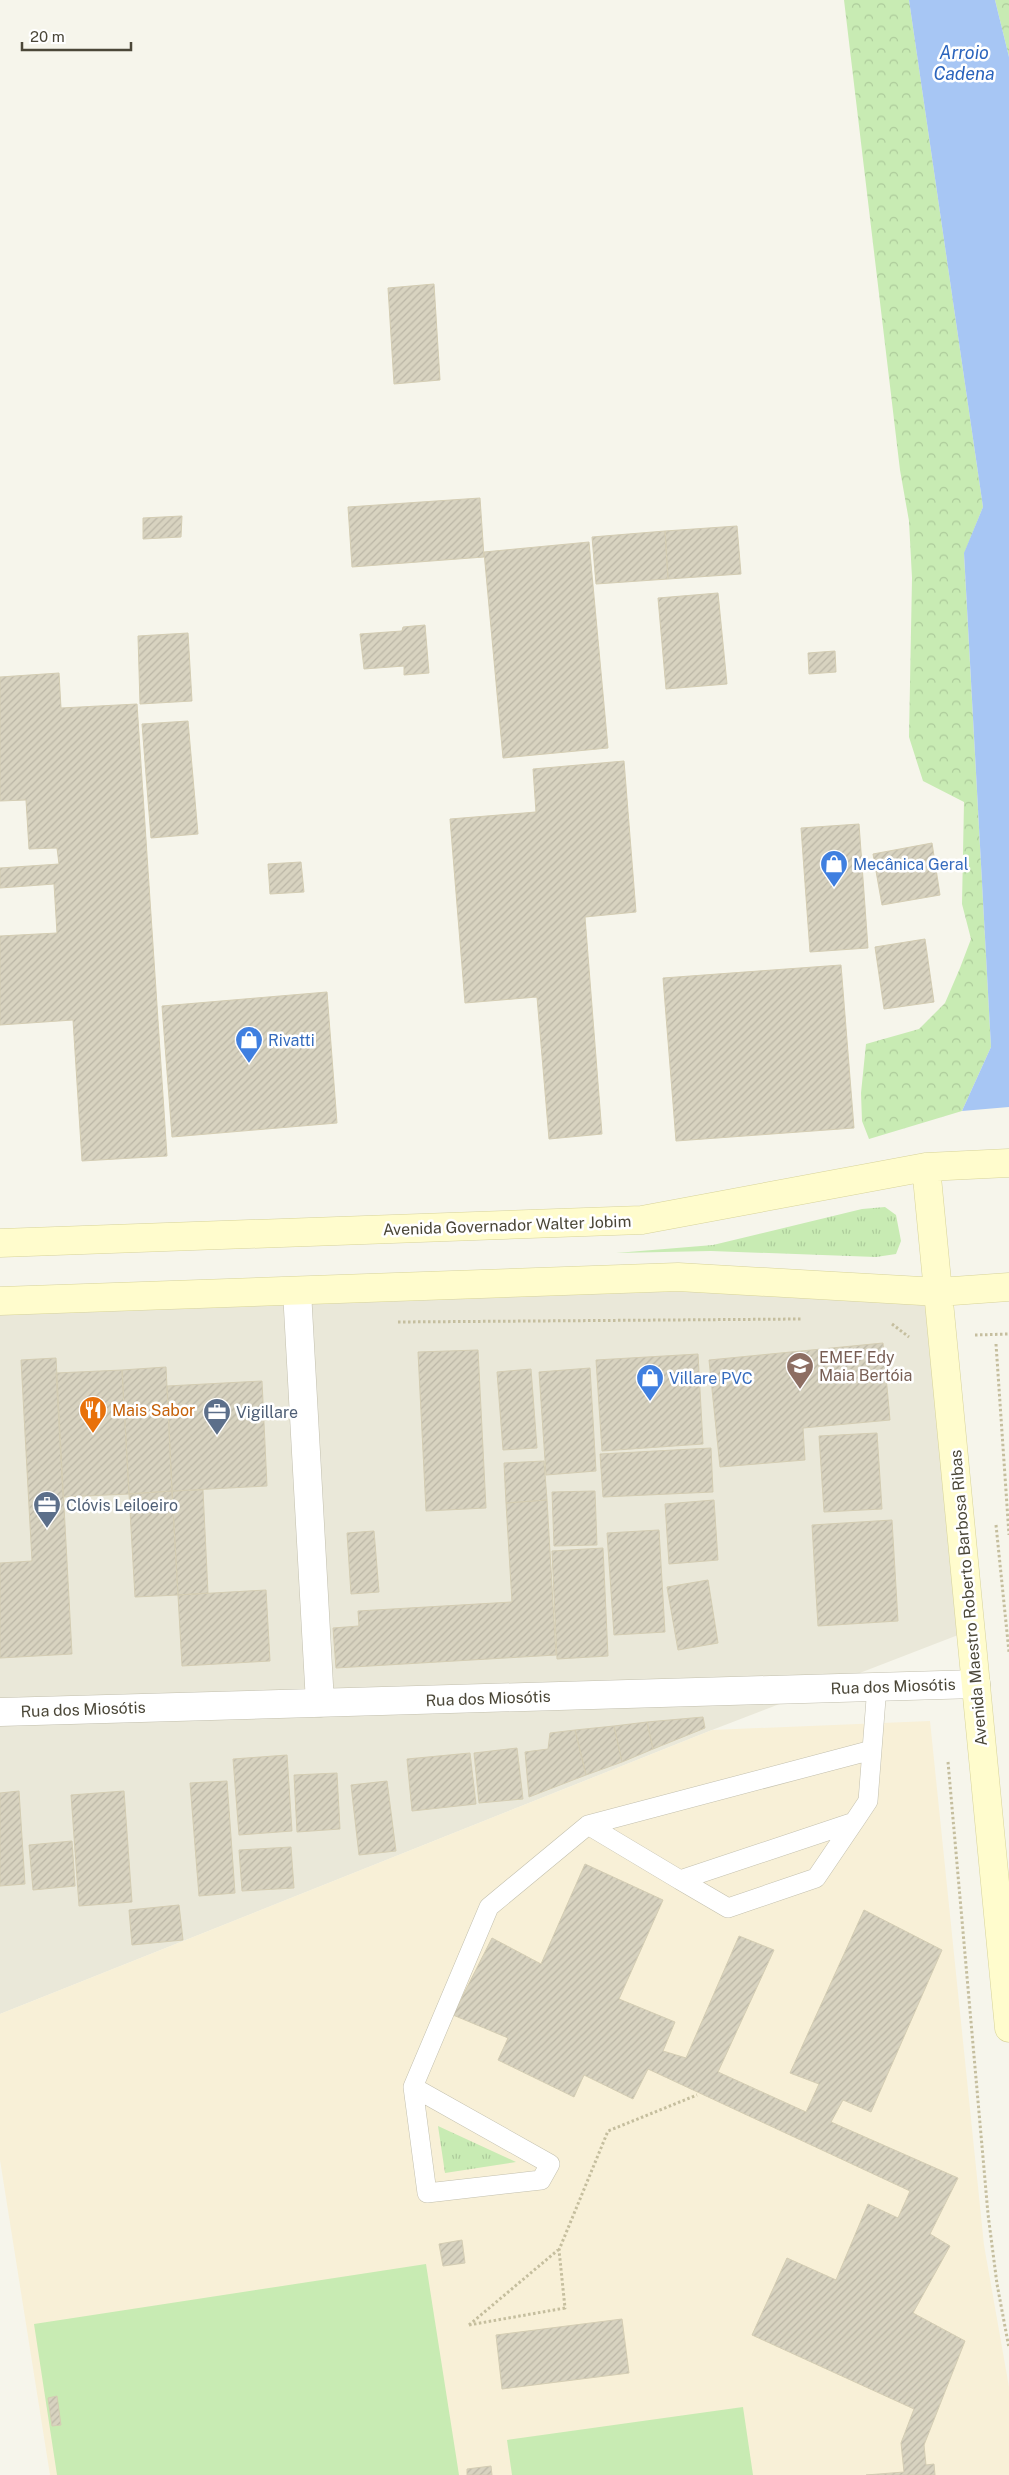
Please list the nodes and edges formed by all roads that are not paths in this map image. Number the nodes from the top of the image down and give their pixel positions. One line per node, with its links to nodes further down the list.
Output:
1 (1009, 1163): 2 (main road, Avenida Governador Walter Jobim)
2 (926, 1167): 3 (main road, Avenida Governador Walter Jobim); 6 (main road, Avenida Maestro Roberto Barbosa Ribas)
3 (0, 1243)
4 (1009, 1287): 6 (main road)
5 (297, 1291): 6 (main road); 7 (main road); 10 (street)
6 (938, 1292): 8 (main road, Avenida Maestro Roberto Barbosa Ribas)
7 (0, 1301)
8 (976, 1684): 9 (street, Rua dos Miosótis); 16 (main road, Avenida Maestro Roberto Barbosa Ribas)
9 (878, 1686): 10 (street, Rua dos Miosótis); 12 (lane)
10 (320, 1703): 11 (street, Rua dos Miosótis)
11 (0, 1712)
12 (872, 1750): 13 (lane); 14 (lane)
13 (854, 1822): 15 (lane); 15 (lane)
14 (588, 1825): 15 (lane); 17 (lane)
15 (680, 1880)
16 (1009, 2028)
17 (413, 2087): 17 (lane)

